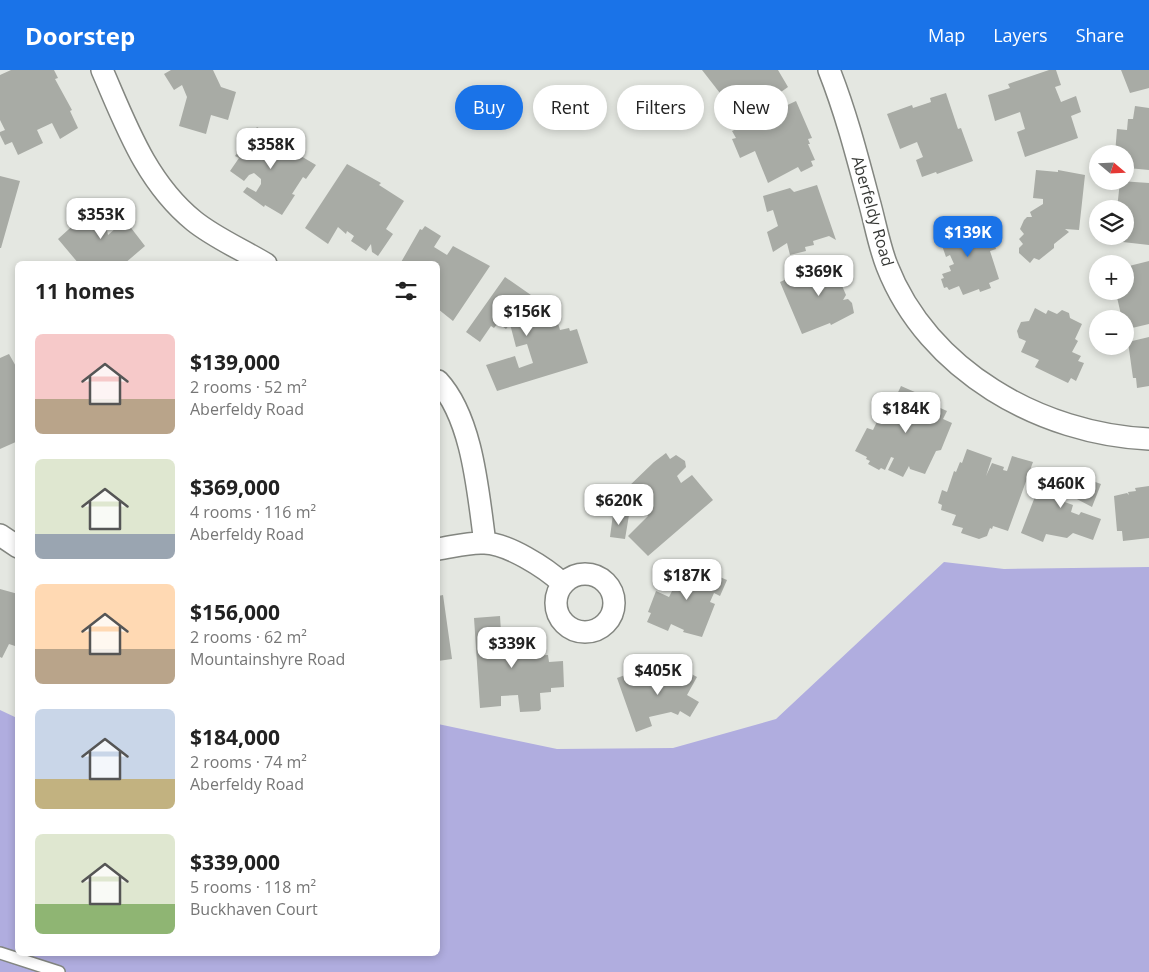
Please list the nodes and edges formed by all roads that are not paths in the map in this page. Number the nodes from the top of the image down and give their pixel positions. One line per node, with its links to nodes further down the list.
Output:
1 (102, 70): 3 (street)
2 (830, 70): 5 (street, Aberfeldy Road)
3 (261, 261)
4 (440, 384): 7 (street)
5 (1149, 439)
6 (0, 535): 8 (street)
7 (484, 543): 9 (street); 10 (street)
8 (15, 545)
9 (440, 549)
10 (562, 583)
11 (0, 953): 12 (lane)
12 (59, 972)

